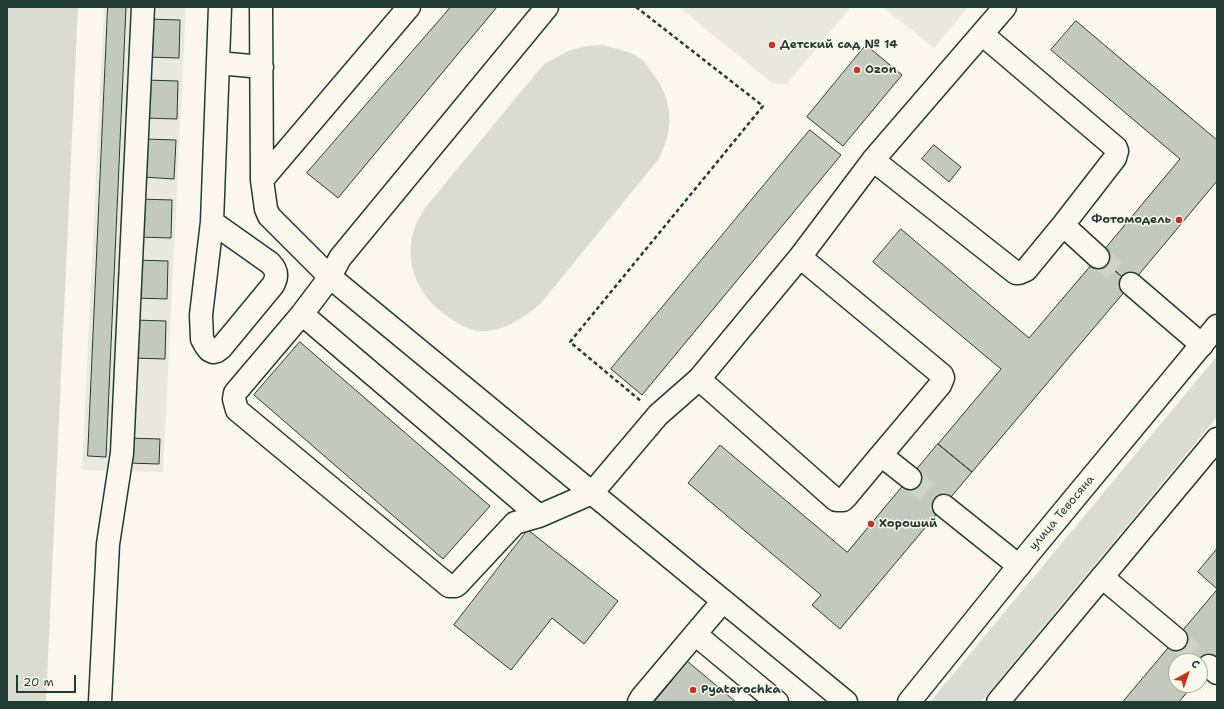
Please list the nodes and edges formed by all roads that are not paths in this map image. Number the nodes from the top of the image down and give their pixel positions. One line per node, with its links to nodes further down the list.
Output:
1 (143, 7): 33 (main road)
2 (220, 7): 8 (main road)
3 (262, 7): 9 (main road)
4 (409, 7): 11 (main road)
5 (547, 7): 16 (main road)
6 (1005, 7): 7 (main road)
7 (982, 34): 10 (main road); 13 (main road)
8 (218, 63): 9 (main road); 12 (main road)
9 (262, 67): 11 (main road)
10 (873, 160): 13 (main road); 14 (main road)
11 (262, 180): 16 (main road)
12 (212, 222): 12 (main road)
13 (1063, 225): 15 (main road)
14 (800, 257): 21 (main road); 23 (main road)
15 (1098, 257)
16 (330, 277): 18 (main road); 25 (main road)
17 (1131, 284): 20 (main road)
18 (302, 314): 27 (main road); 27 (main road)
19 (1217, 326): 20 (main road, улица Тевосяна)
20 (1202, 345): 28 (main road, улица Тевосяна)
21 (699, 379): 23 (main road); 25 (main road)
22 (1217, 439): 29 (main road)
23 (881, 454): 24 (main road)
24 (910, 478)
25 (592, 493): 27 (main road); 30 (main road)
26 (944, 506): 28 (main road)
27 (539, 516)
28 (1018, 566): 37 (main road, улица Тевосяна)
29 (1102, 577): 32 (main road); 38 (main road)
30 (723, 601): 31 (main road); 36 (main road)
31 (695, 634): 34 (main road); 35 (main road)
32 (1176, 639)
33 (100, 702)
34 (639, 702)
35 (777, 702)
36 (846, 702)
37 (909, 702)
38 (998, 702)

